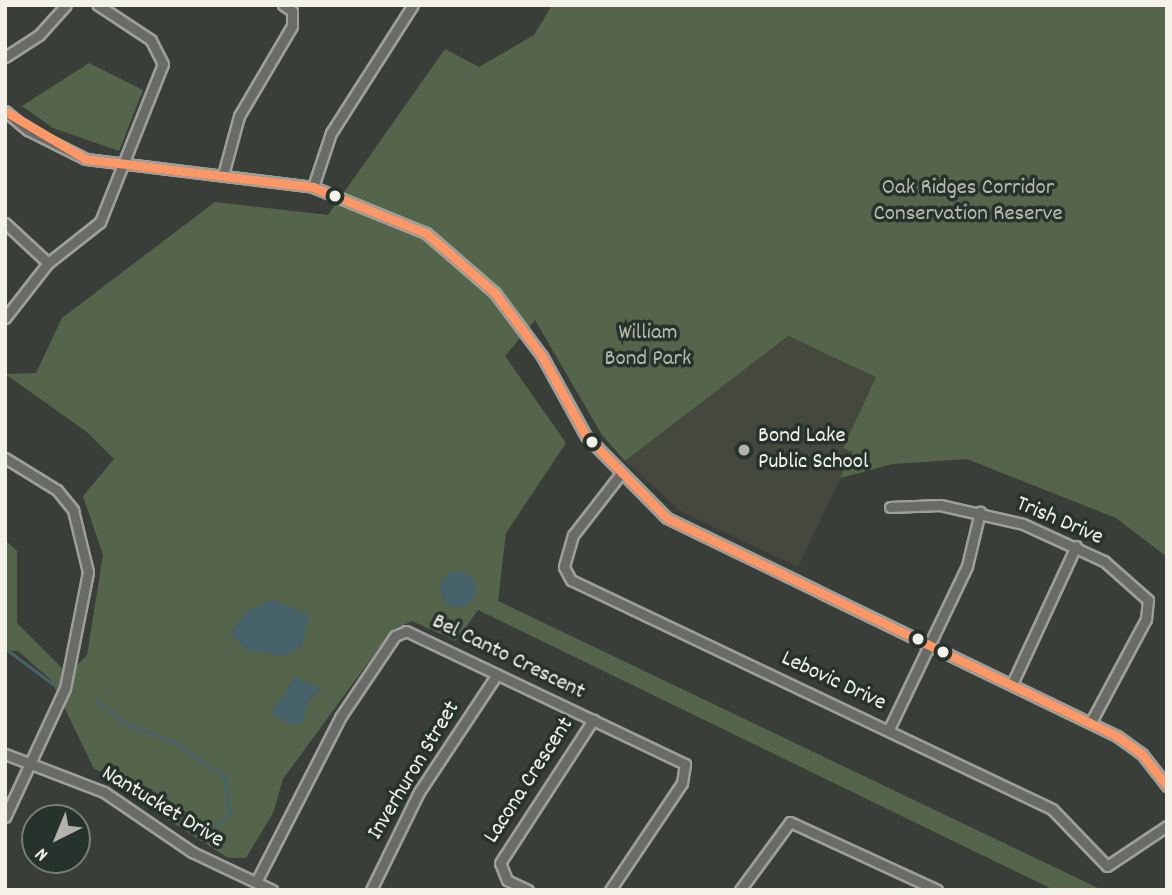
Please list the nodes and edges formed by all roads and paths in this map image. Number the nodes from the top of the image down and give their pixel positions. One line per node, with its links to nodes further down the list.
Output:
1 (66, 5): 5 (street)
2 (98, 5): 7 (street)
3 (283, 5): 8 (street)
4 (413, 5): 9 (street)
5 (5, 57)
6 (5, 111): 7 (street)
7 (122, 168): 8 (street); 11 (street)
8 (223, 175): 9 (street)
9 (313, 187): 14 (street)
10 (5, 223): 11 (street)
11 (48, 263): 12 (street)
12 (5, 317)
13 (5, 458): 25 (street)
14 (619, 476): 18 (street); 23 (street, Lebovic Drive)
15 (890, 508): 16 (street, Trish Drive)
16 (980, 512): 17 (street, Trish Drive); 18 (street)
17 (1076, 547): 20 (street); 22 (street, Trish Drive)
18 (930, 646): 20 (street); 23 (street)
19 (497, 674): 21 (street, Bel Canto Crescent); 29 (street, Bel Canto Crescent); 31 (street, Inverhuron Street)
20 (1012, 684): 22 (street)
21 (593, 720): 32 (street, Lacona Crescent); 33 (street, Bel Canto Crescent)
22 (1091, 722): 26 (street)
23 (889, 729): 28 (street, Lebovic Drive)
24 (5, 754): 25 (street, Nantucket Drive)
25 (31, 763): 27 (street); 29 (street, Nantucket Drive)
26 (1167, 786)
27 (5, 817)
28 (1167, 826)
29 (256, 882): 30 (street, Nantucket Drive)
30 (272, 890)
31 (371, 890)
32 (528, 890)
33 (610, 890)
34 (740, 890): 35 (street)
35 (937, 890)

